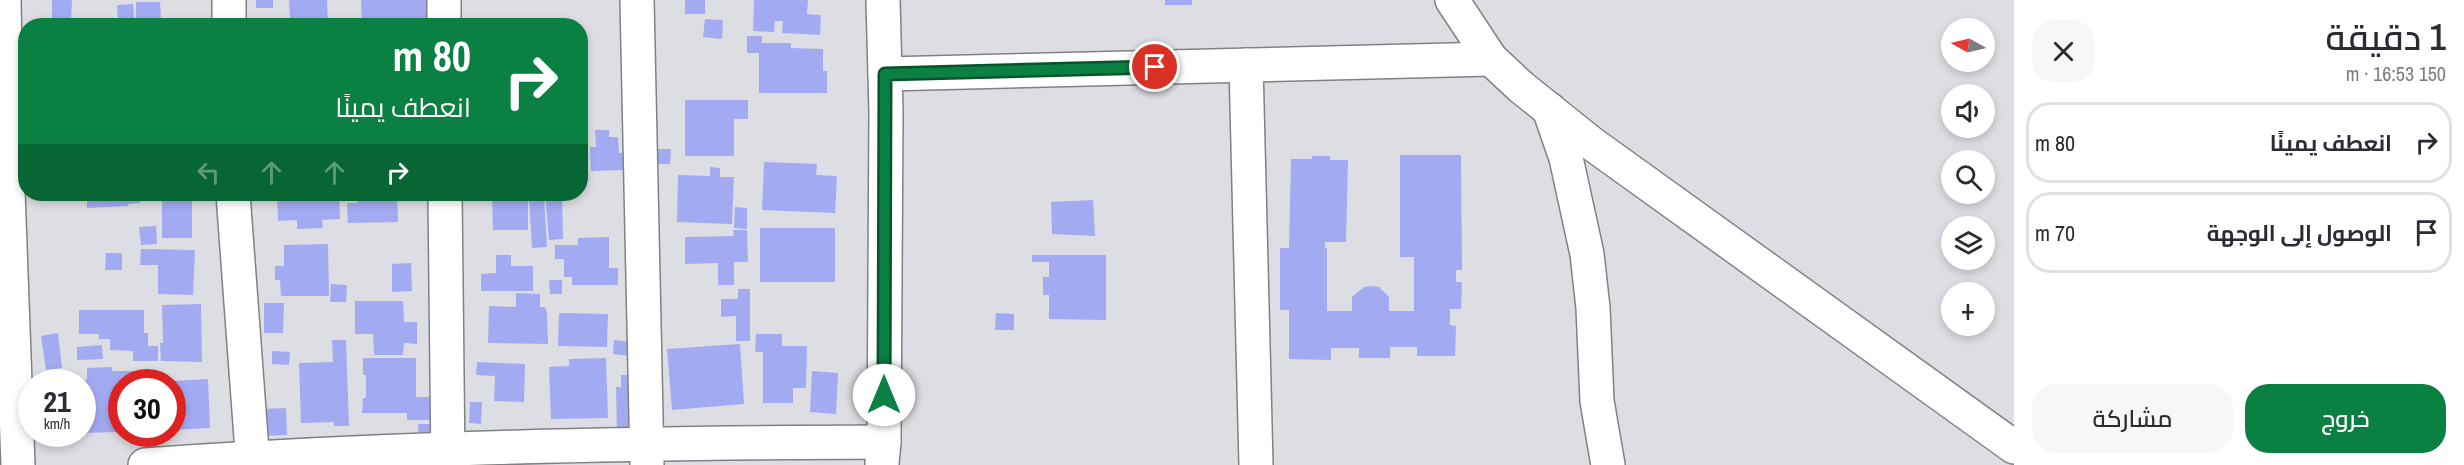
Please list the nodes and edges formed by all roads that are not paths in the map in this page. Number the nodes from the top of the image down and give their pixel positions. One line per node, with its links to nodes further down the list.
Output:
1 (229, 0): 7 (street)
2 (444, 0): 8 (street)
3 (637, 0): 16 (street)
4 (883, 0): 11 (street)
5 (1452, 0): 9 (street)
6 (3, 3): 20 (street)
7 (229, 18)
8 (444, 18)
9 (1491, 59): 10 (street); 12 (street)
10 (1245, 65): 11 (street); 22 (street)
11 (885, 74): 17 (street)
12 (1549, 109): 15 (street); 23 (street)
13 (234, 201): 19 (street)
14 (445, 201): 18 (street)
15 (2014, 447)
16 (647, 454): 17 (street); 18 (street)
17 (883, 454)
18 (447, 458): 19 (street)
19 (253, 461): 21 (street)
20 (18, 465)
21 (146, 465)
22 (1256, 465)
23 (1608, 465)

